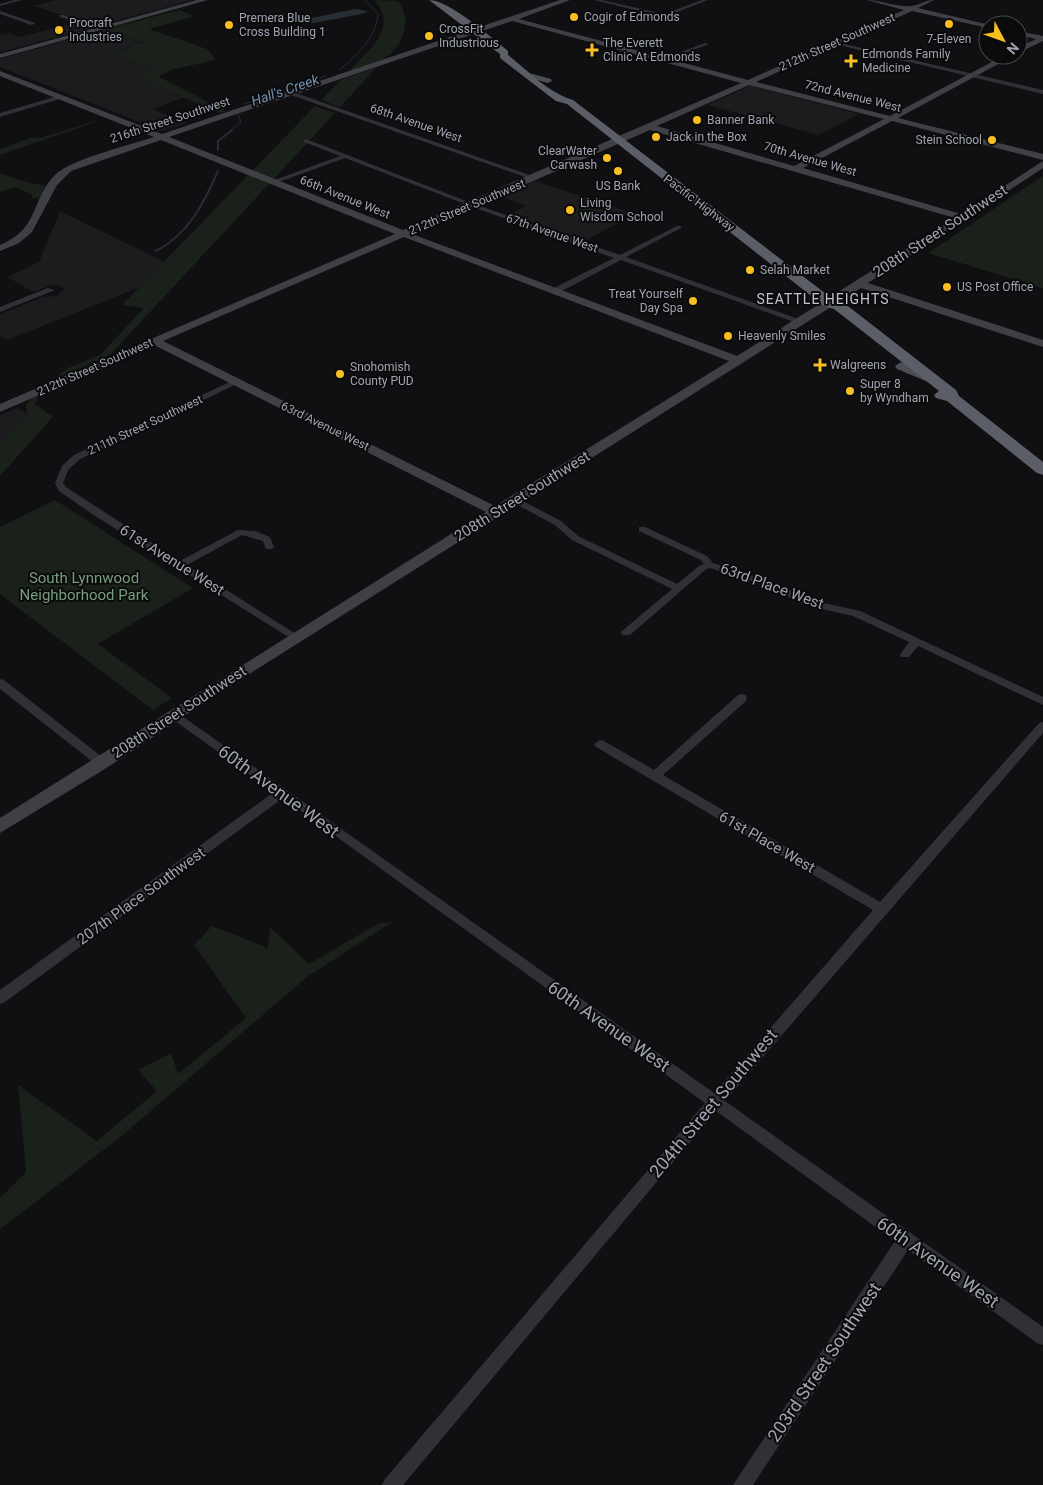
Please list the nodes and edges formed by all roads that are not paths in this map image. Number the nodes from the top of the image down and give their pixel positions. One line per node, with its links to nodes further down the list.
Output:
1 (20, 0): 10 (street)
2 (205, 0): 18 (street)
3 (433, 0): 14 (highway, Pacific Highway)
4 (441, 0): 14 (highway, Pacific Highway)
5 (567, 0): 15 (street, 216th Street Southwest)
6 (596, 0): 7 (street)
7 (706, 0)
8 (870, 0): 11 (street)
9 (931, 0): 11 (street, 212th Street Southwest)
10 (0, 5)
11 (912, 9): 17 (street); 22 (street, 212th Street Southwest)
12 (0, 12): 16 (street)
13 (62, 16): 18 (street)
14 (458, 16): 19 (highway, Pacific Highway)
15 (512, 19): 19 (street, 216th Street Southwest); 27 (street, 72nd Avenue West)
16 (33, 24)
17 (978, 24)
18 (100, 28): 26 (street)
19 (476, 31): 25 (highway, Pacific Highway); 35 (street, 216th Street Southwest)
20 (1028, 35): 21 (street)
21 (1043, 38): 24 (street)
22 (836, 43): 31 (street); 33 (street, 212th Street Southwest)
23 (707, 44): 27 (street)
24 (1028, 46)
25 (505, 54): 30 (highway, Pacific Highway); 32 (highway, Pacific Highway)
26 (0, 56)
27 (665, 59): 33 (street, 72nd Avenue West)
28 (992, 65): 31 (street)
29 (0, 73): 36 (street, 66th Avenue West)
30 (529, 75): 32 (main road); 37 (highway, Pacific Highway)
31 (974, 75): 34 (street); 39 (street)
32 (548, 81): 37 (highway, Pacific Highway)
33 (747, 82): 39 (street, 72nd Avenue West); 40 (street, 212th Street Southwest)
34 (1043, 92)
35 (290, 94): 41 (street, 216th Street Southwest); 48 (street, 68th Avenue West)
36 (61, 97): 38 (street); 41 (street, 66th Avenue West)
37 (570, 102): 43 (highway, Pacific Highway)
38 (0, 115)
39 (891, 118): 45 (street, 72nd Avenue West); 47 (street)
40 (650, 126): 43 (street, 212th Street Southwest); 47 (street, 70th Avenue West)
41 (159, 137): 49 (street, 66th Avenue West); 54 (street, 216th Street Southwest)
42 (306, 141): 44 (street, 67th Avenue West)
43 (618, 141): 48 (street, 212th Street Southwest); 59 (highway, Pacific Highway)
44 (346, 156): 49 (street); 50 (street, 67th Avenue West)
45 (1043, 157)
46 (1043, 164): 51 (street, 208th Street Southwest)
47 (798, 168): 51 (street, 70th Avenue West)
48 (533, 178): 50 (street, 212th Street Southwest)
49 (274, 182): 53 (street, 66th Avenue West)
50 (472, 205): 53 (street, 212th Street Southwest); 55 (street, 67th Avenue West)
51 (962, 217): 56 (street, 208th Street Southwest)
52 (679, 227): 55 (street)
53 (404, 234): 58 (street, 66th Avenue West); 62 (street, 212th Street Southwest)
54 (0, 248)
55 (622, 258): 58 (street); 61 (street, 67th Avenue West)
56 (860, 284): 59 (street, 208th Street Southwest); 63 (street)
57 (51, 290): 60 (street)
58 (555, 291): 64 (street, 66th Avenue West)
59 (829, 303): 61 (street, 208th Street Southwest); 65 (highway, Pacific Highway); 65 (highway, Pacific Highway)
60 (0, 310)
61 (800, 321): 64 (street, 208th Street Southwest)
62 (154, 341): 66 (street, 63rd Avenue West); 67 (street, 212th Street Southwest)
63 (1043, 344)
64 (738, 360): 70 (street, 208th Street Southwest)
65 (928, 380): 68 (highway, Pacific Highway)
66 (237, 382): 69 (street, 211th Street Southwest); 71 (street, 63rd Avenue West)
67 (0, 408)
68 (1043, 470)
69 (60, 475): 75 (street, 61st Avenue West)
70 (515, 500): 71 (street, 208th Street Southwest); 76 (street)
71 (496, 512): 78 (street, 208th Street Southwest)
72 (642, 529): 74 (street, 63rd Place West)
73 (269, 547): 75 (street)
74 (710, 564): 76 (street); 79 (street, 63rd Place West)
75 (180, 565): 78 (street, 61st Avenue West)
76 (678, 588): 77 (street)
77 (626, 633)
78 (295, 638): 84 (street, 208th Street Southwest)
79 (916, 641): 80 (street); 83 (street, 63rd Place West)
80 (905, 655)
81 (0, 683): 87 (street)
82 (742, 698): 88 (street)
83 (1043, 700)
84 (175, 715): 87 (street, 208th Street Southwest); 89 (street, 60th Avenue West)
85 (1043, 726): 91 (street, 204th Street Southwest)
86 (600, 744): 88 (street, 61st Place West)
87 (102, 763): 90 (street, 208th Street Southwest)
88 (655, 776): 91 (street, 61st Place West)
89 (282, 793): 92 (street, 207th Place Southwest); 93 (street, 60th Avenue West)
90 (0, 826)
91 (880, 908): 93 (street, 204th Street Southwest)
92 (0, 998)
93 (714, 1101): 94 (street, 60th Avenue West); 96 (street, 204th Street Southwest)
94 (905, 1240): 95 (street, 60th Avenue West); 97 (street, 203rd Street Southwest)
95 (1043, 1337)
96 (391, 1485)
97 (742, 1485)

